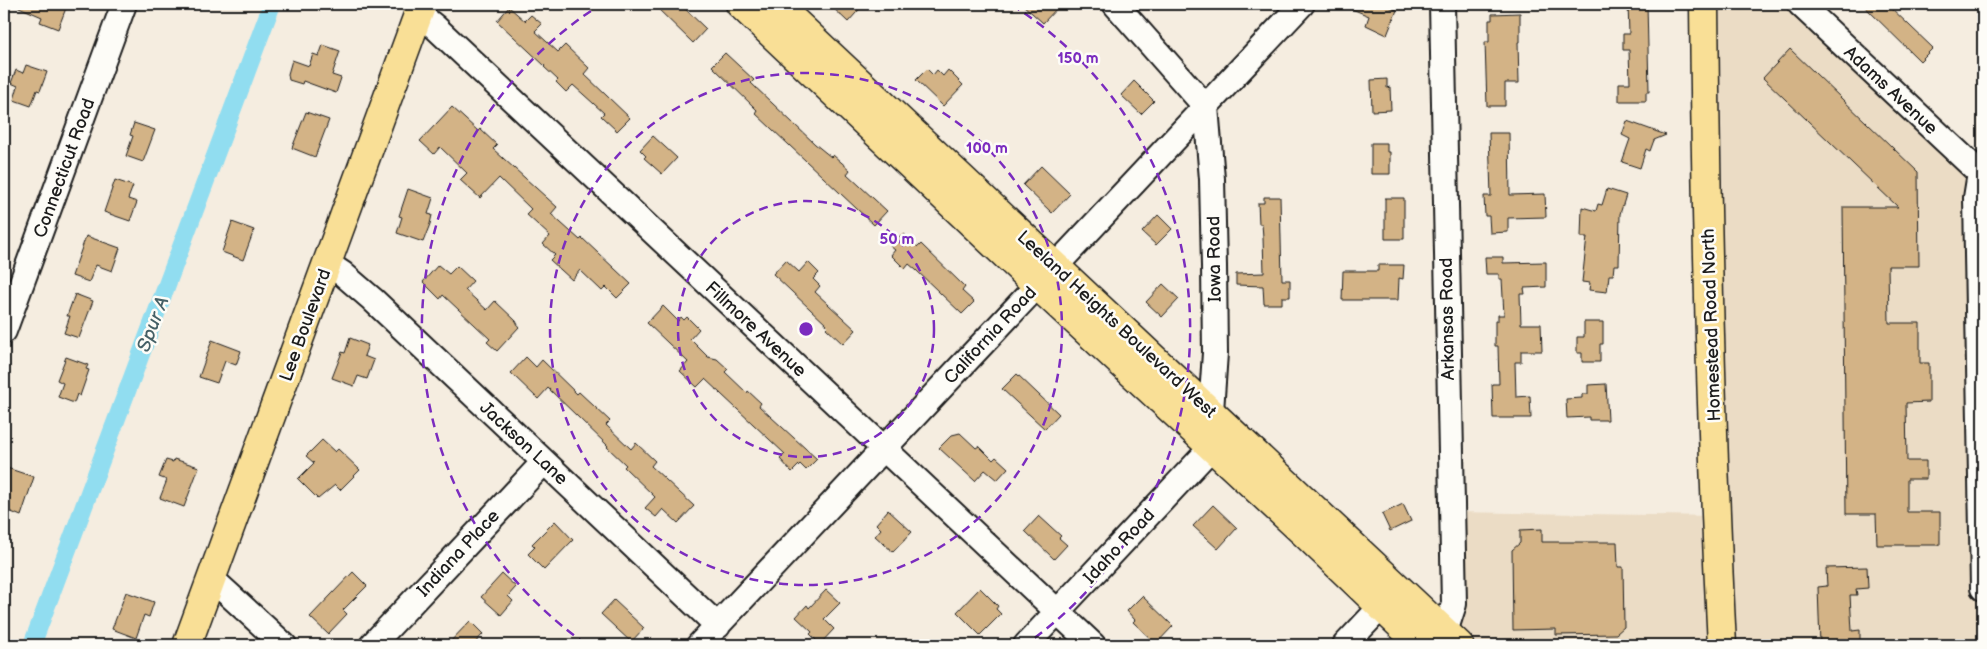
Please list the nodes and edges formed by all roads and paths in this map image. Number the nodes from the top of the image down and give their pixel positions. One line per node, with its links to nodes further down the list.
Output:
1 (124, 4): 14 (street, Connecticut Road)
2 (740, 4): 13 (main road, Leeland Heights Boulevard West)
3 (776, 4): 13 (main road, Leeland Heights Boulevard West)
4 (1115, 4): 10 (street)
5 (1302, 4): 10 (street, California Road)
6 (1442, 4): 24 (street, Arkansas Road)
7 (1704, 4): 33 (main road, Homestead Road North)
8 (1800, 4): 11 (street, Adams Avenue)
9 (420, 9): 12 (main road, Lee Boulevard); 17 (street, Fillmore Avenue)
10 (1206, 107): 13 (street, California Road); 15 (street, Iowa Road)
11 (1982, 174): 20 (street)
12 (328, 264): 18 (street, Jackson Lane); 19 (main road, Lee Boulevard)
13 (1046, 276): 15 (main road, Leeland Heights Boulevard West); 16 (main road, Leeland Heights Boulevard West); 17 (street, California Road)
14 (4, 331)
15 (1211, 412): 24 (main road, Leeland Heights Boulevard West)
16 (1212, 447): 21 (main road, Leeland Heights Boulevard West); 22 (street, Idaho Road)
17 (884, 448): 22 (street, Fillmore Avenue); 23 (street, California Road)
18 (544, 462): 23 (street, Jackson Lane); 27 (street, Indiana Place)
19 (212, 579): 25 (main road, Lee Boulevard); 26 (street)
20 (1983, 588)
21 (1380, 608): 31 (street); 32 (main road, Leeland Heights Boulevard West)
22 (1057, 612): 29 (street, Idaho Road); 30 (street, Fillmore Avenue)
23 (718, 626): 28 (street, California Road)
24 (1452, 639)
25 (187, 645)
26 (284, 645)
27 (372, 645)
28 (699, 645)
29 (1026, 645)
30 (1093, 645)
31 (1346, 645)
32 (1421, 645)
33 (1722, 645)

